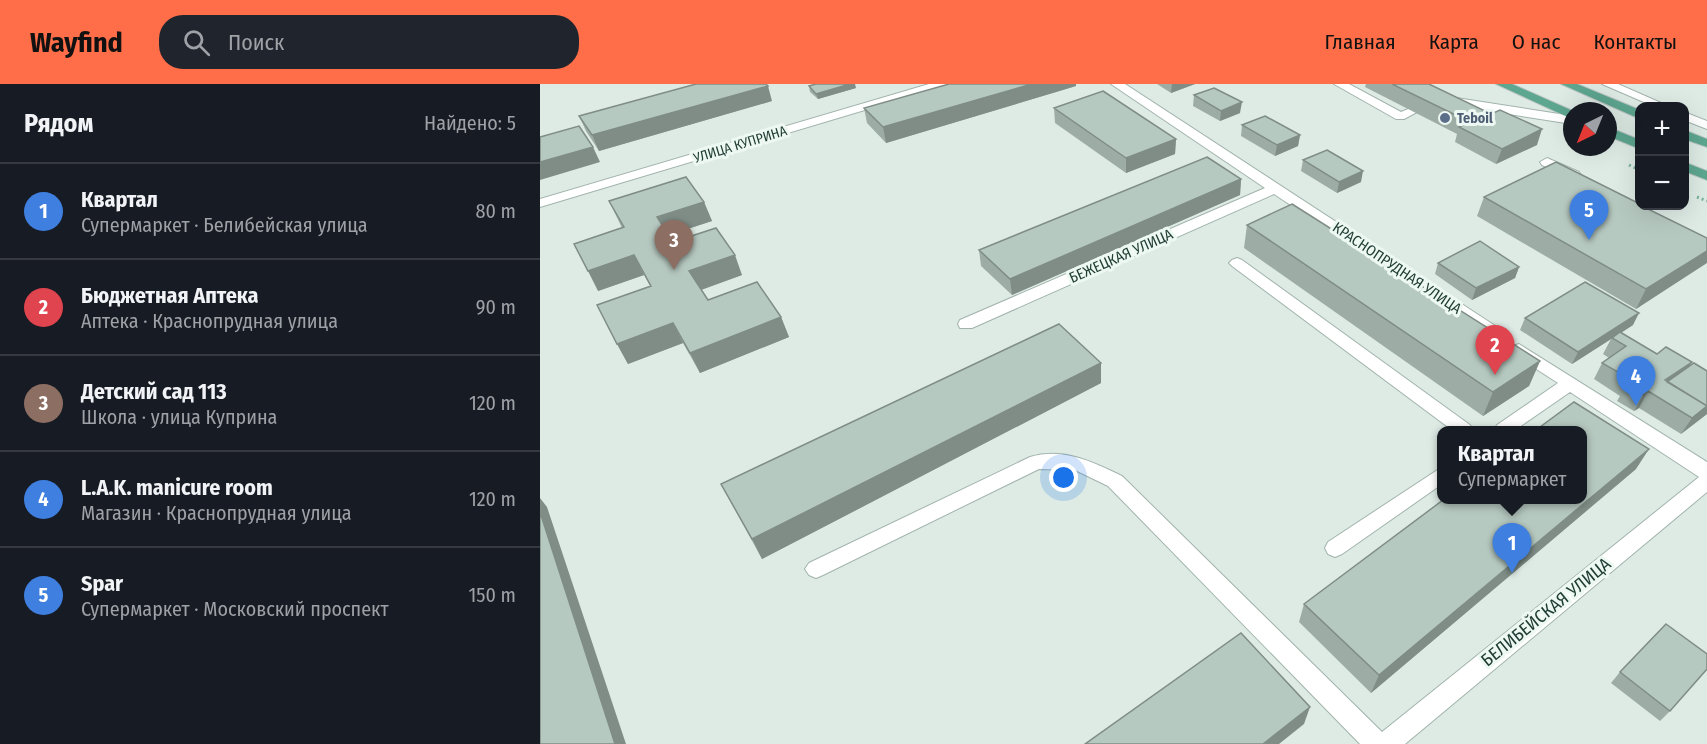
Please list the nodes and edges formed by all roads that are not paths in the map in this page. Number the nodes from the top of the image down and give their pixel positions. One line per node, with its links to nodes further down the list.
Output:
1 (941, 84): 26 (street, УЛИЦА КУПРИНА)
2 (1117, 84): 25 (street, КРАСНОПРУДНАЯ УЛИЦА)
3 (1340, 84): 9 (street)
4 (1502, 84): 10 (main road)
5 (1567, 84): 12 (main road)
6 (1608, 84): 8 (street)
7 (1441, 99): 15 (street)
8 (1652, 102)
9 (1413, 111)
10 (1563, 111)
11 (1707, 112): 13 (street)
12 (1635, 113)
13 (1689, 114)
14 (1689, 116): 16 (street)
15 (1563, 119)
16 (1707, 125)
17 (1617, 135): 19 (main road)
18 (1689, 136): 20 (main road)
19 (1635, 143)
20 (1707, 143)
21 (1547, 162): 24 (street)
22 (1689, 168): 23 (main road)
23 (1707, 176)
24 (1590, 183)
25 (1277, 188): 28 (street, БЕЖЕЦКАЯ УЛИЦА); 29 (street, КРАСНОПРУДНАЯ УЛИЦА)
26 (540, 203)
27 (1237, 263): 30 (street)
28 (966, 324)
29 (1569, 384): 31 (street); 32 (street, КРАСНОПРУДНАЯ УЛИЦА)
30 (1459, 426)
31 (1509, 426)
32 (1707, 472)
33 (1437, 477): 35 (street)
34 (1707, 481): 38 (street, БЕЛИБЕЙСКАЯ УЛИЦА)
35 (1335, 548)
36 (816, 570): 37 (street)
37 (1377, 744)
38 (1386, 744)

